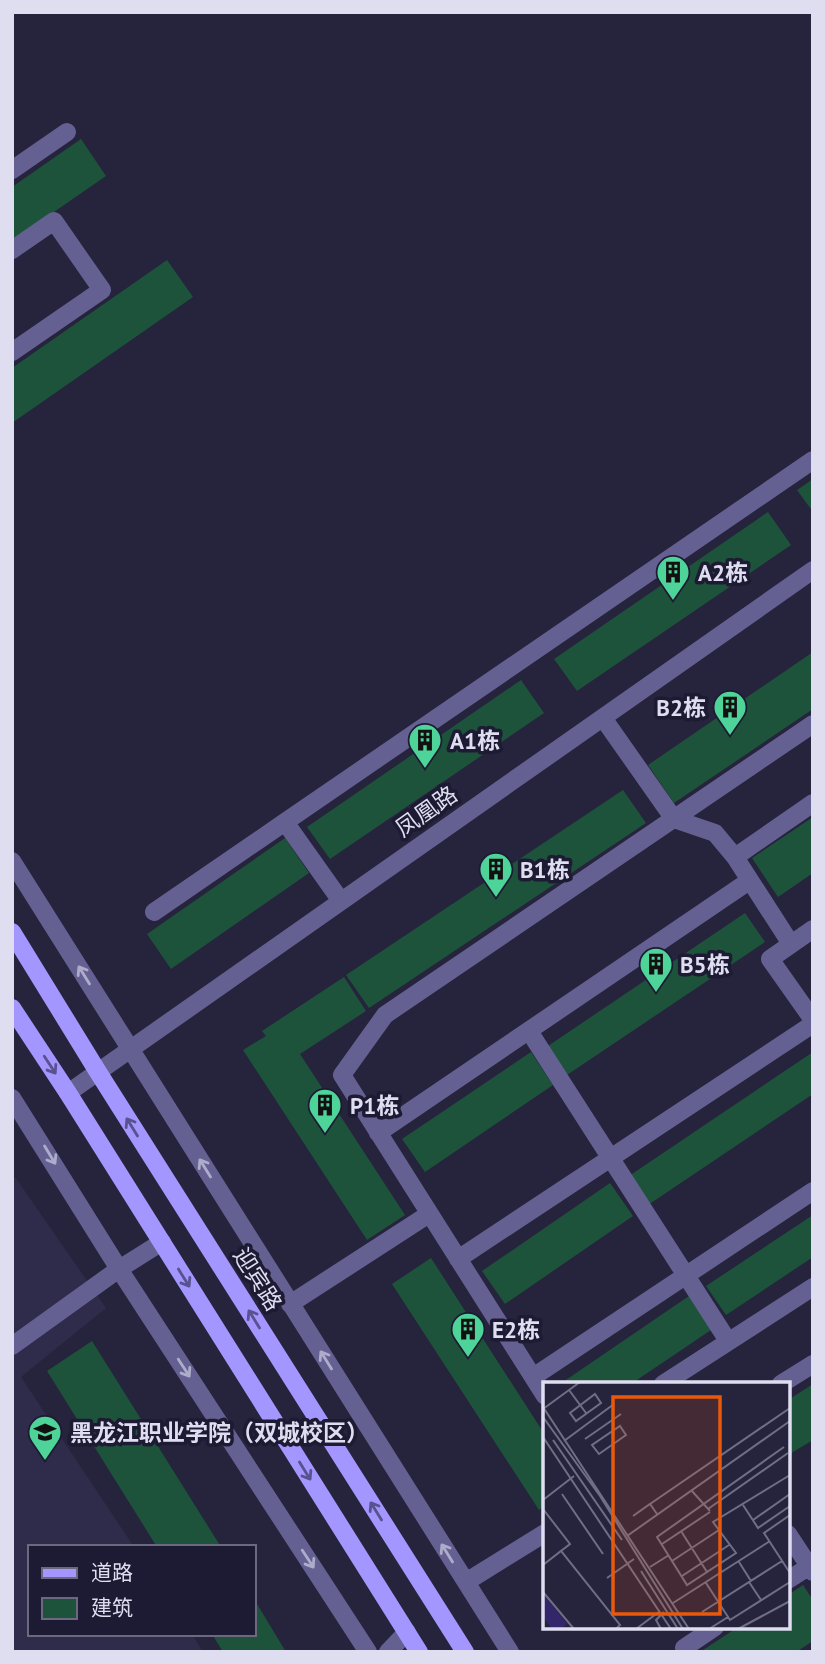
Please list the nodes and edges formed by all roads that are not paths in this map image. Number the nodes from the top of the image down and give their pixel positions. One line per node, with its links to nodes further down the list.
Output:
1 (67, 132): 2 (street)
2 (12, 170)
3 (12, 250): 4 (street)
4 (12, 352)
5 (813, 460): 11 (street)
6 (813, 570): 7 (street, 凤凰路)
7 (603, 718): 10 (street); 15 (street, 凤凰路)
8 (813, 724): 10 (street)
9 (813, 803): 12 (street)
10 (674, 819): 12 (street); 27 (street)
11 (285, 822): 15 (street); 16 (street)
12 (735, 858): 14 (street)
13 (12, 861): 23 (street, one-way to 13)
14 (749, 881): 19 (street); 22 (street)
15 (341, 901): 23 (street, 凤凰路)
16 (154, 912)
17 (813, 929): 19 (street)
18 (12, 932): 24 (main road, 迎宾路)
19 (791, 944): 21 (street)
20 (12, 1008): 25 (main road, one-way to 25)
21 (813, 1022): 28 (street)
22 (528, 1031): 27 (street); 28 (street)
23 (130, 1049): 24 (street, 凤凰路); 36 (street, one-way to 23)
24 (97, 1072): 25 (street, 凤凰路); 55 (main road, 迎宾路, one-way to 24)
25 (68, 1093): 31 (main road)
26 (12, 1097): 33 (street, one-way to 33)
27 (378, 1132): 30 (street)
28 (610, 1159): 32 (street); 34 (street)
29 (813, 1191): 34 (street)
30 (429, 1214): 32 (street); 36 (street)
31 (162, 1242): 33 (street); 50 (main road, one-way to 50)
32 (458, 1259): 40 (street)
33 (120, 1269): 38 (street); 51 (street, one-way to 51)
34 (686, 1276): 37 (street); 40 (street)
35 (813, 1287): 37 (street)
36 (290, 1304): 48 (street, one-way to 36)
37 (728, 1341): 41 (street)
38 (12, 1346)
39 (813, 1364): 42 (street)
40 (533, 1377): 43 (street)
41 (666, 1382)
42 (784, 1382)
43 (543, 1393)
44 (543, 1534): 48 (street)
45 (790, 1537): 46 (street)
46 (812, 1567): 47 (street)
47 (790, 1579)
48 (466, 1582): 56 (street)
49 (712, 1629): 52 (street)
50 (407, 1632): 53 (street); 54 (main road)
51 (360, 1648)
52 (684, 1648)
53 (387, 1652)
54 (419, 1652)
55 (465, 1652)
56 (510, 1652)

